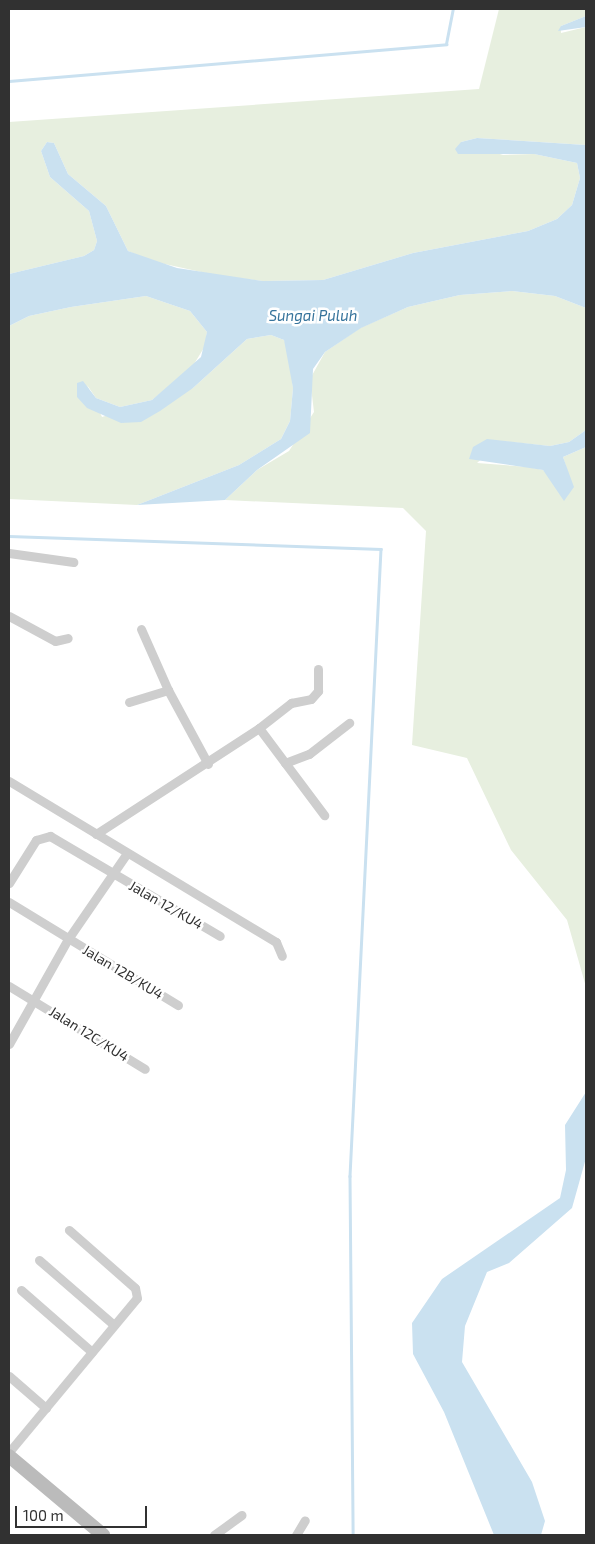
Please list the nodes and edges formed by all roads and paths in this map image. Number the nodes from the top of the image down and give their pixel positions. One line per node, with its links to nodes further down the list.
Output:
1 (9, 553): 2 (street)
2 (73, 562)
3 (9, 616): 5 (street)
4 (141, 629): 7 (street)
5 (68, 638)
6 (318, 669): 10 (street)
7 (168, 690): 8 (street); 12 (street)
8 (129, 702)
9 (349, 723): 11 (street)
10 (259, 728): 11 (street); 12 (street)
11 (285, 763): 14 (street)
12 (208, 764): 15 (street)
13 (9, 781): 15 (street)
14 (324, 815)
15 (96, 834): 16 (street)
16 (128, 853): 17 (street); 22 (street)
17 (112, 874): 18 (street, Jalan 12/KU4); 20 (street, Jalan 12/KU4); 21 (street)
18 (9, 883)
19 (9, 902): 21 (street, Jalan 12B/KU4)
20 (220, 936)
21 (68, 939): 24 (street); 25 (street, Jalan 12B/KU4)
22 (282, 956)
23 (9, 986): 24 (street, Jalan 12C/KU4)
24 (32, 999): 26 (street); 27 (street, Jalan 12C/KU4)
25 (178, 1005)
26 (9, 1044)
27 (145, 1068)
28 (69, 1230): 31 (street)
29 (39, 1260): 31 (street)
30 (21, 1290): 32 (street)
31 (114, 1325): 32 (street)
32 (92, 1352): 34 (street)
33 (9, 1376): 34 (street)
34 (46, 1408): 35 (street)
35 (9, 1452)
36 (9, 1456): 39 (street)
37 (242, 1515): 40 (street)
38 (305, 1520): 41 (street)
39 (103, 1535)
40 (214, 1535)
41 (296, 1535)

